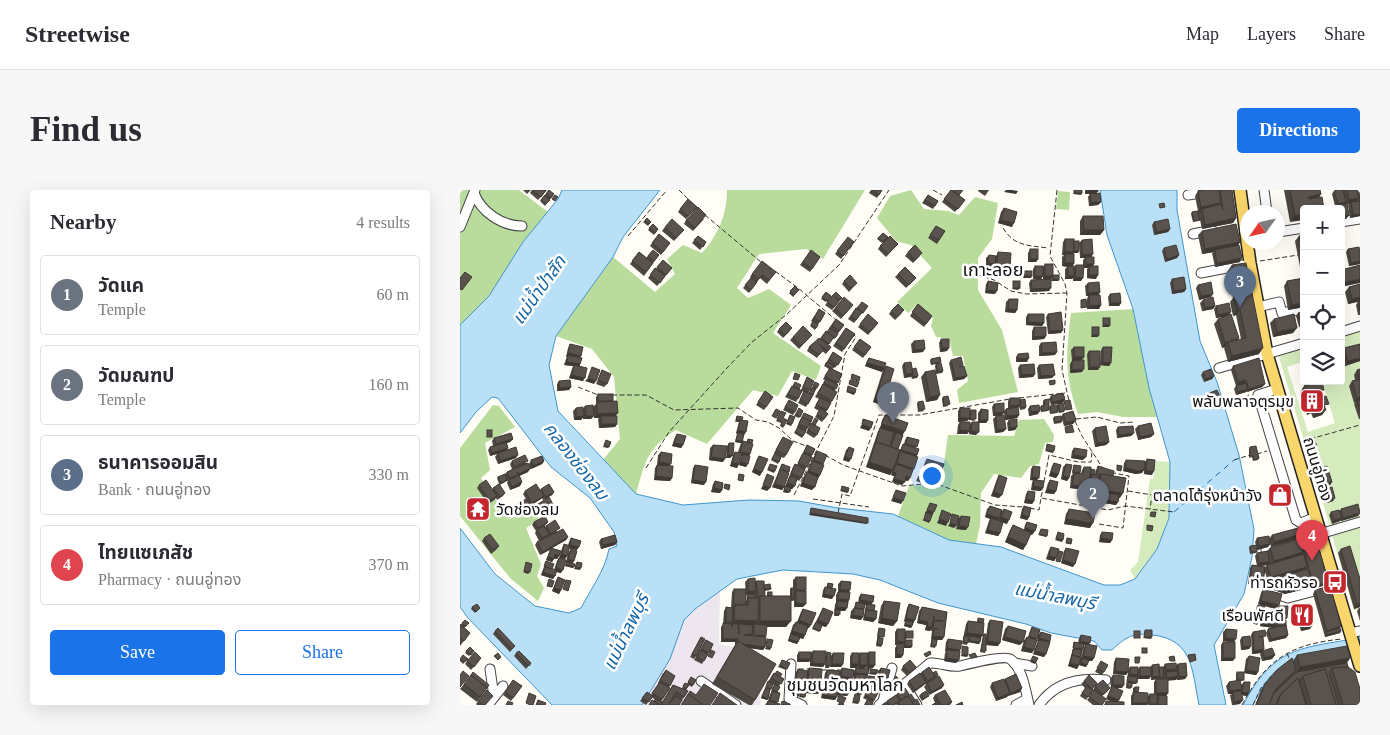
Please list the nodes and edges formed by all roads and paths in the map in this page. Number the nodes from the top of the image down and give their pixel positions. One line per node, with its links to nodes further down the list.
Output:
1 (667, 190): 25 (path)
2 (679, 190): 14 (path)
3 (889, 190): 35 (path)
4 (933, 190): 10 (path)
5 (1057, 190): 26 (path)
6 (1220, 190): 11 (street)
7 (1242, 190): 12 (main road, ถนนอู่ทอง)
8 (1264, 190): 13 (street)
9 (475, 192): 18 (street); 19 (street)
10 (942, 195)
11 (1188, 195)
12 (1243, 205)
13 (1266, 205)
14 (699, 209)
15 (705, 215): 29 (path)
16 (1360, 219): 17 (street)
17 (1345, 221)
18 (522, 226)
19 (460, 227)
20 (1003, 228): 26 (path)
21 (1218, 229): 24 (street)
22 (1300, 229): 23 (street)
23 (1285, 231)
24 (1193, 234)
25 (628, 236)
26 (1049, 248): 34 (path)
27 (1248, 250): 30 (main road, ถนนอู่ทอง)
28 (1298, 255): 30 (path)
29 (761, 262)
30 (1250, 263): 33 (street); 36 (main road, ถนนอู่ทอง)
31 (768, 267): 35 (path)
32 (962, 273): 34 (path)
33 (1200, 273)
34 (1068, 293): 47 (path)
35 (808, 296): 38 (path); 53 (path)
36 (1258, 307): 37 (street); 43 (main road, ถนนอู่ทอง)
37 (1300, 310)
38 (842, 325)
39 (1360, 326): 41 (street)
40 (849, 331): 59 (path)
41 (1345, 331)
42 (1300, 344): 43 (street)
43 (1267, 354): 44 (street); 46 (main road, ถนนอู่ทอง)
44 (1219, 368)
45 (578, 387): 48 (path)
46 (1277, 389): 50 (street); 56 (main road, ถนนอู่ทอง)
47 (1066, 392): 51 (path); 63 (path)
48 (598, 395)
49 (608, 395): 53 (path)
50 (1258, 395): 52 (path); 58 (street)
51 (1070, 402)
52 (1226, 402)
53 (688, 411): 57 (path); 62 (path)
54 (1135, 422): 60 (path)
55 (1360, 425): 56 (path)
56 (1294, 444): 76 (main road, ถนนอู่ทอง)
57 (808, 447)
58 (1275, 448): 61 (path); 76 (street)
59 (816, 450): 63 (path); 67 (path)
60 (1092, 451): 64 (path); 68 (path)
61 (1234, 460)
62 (646, 468)
63 (859, 471): 68 (path); 70 (path)
64 (1104, 471)
65 (1112, 473): 66 (path)
66 (1127, 491): 71 (path); 73 (path)
67 (794, 495)
68 (1041, 498): 71 (path)
69 (813, 499): 70 (path)
70 (839, 504): 72 (path); 75 (path)
71 (1125, 506): 73 (path); 78 (path)
72 (870, 507)
73 (1150, 510): 74 (path)
74 (1174, 512)
75 (837, 514)
76 (1316, 517): 79 (main road, ถนนอู่ทอง)
77 (1360, 522): 79 (street)
78 (1099, 524)
79 (1321, 534): 80 (street); 81 (main road, ถนนอู่ทอง)
80 (1266, 550)
81 (1336, 585): 82 (street); 83 (main road, ถนนอู่ทอง)
82 (1266, 590)
83 (1353, 637): 84 (path); 90 (main road, ถนนอู่ทอง)
84 (1288, 653): 85 (path); 107 (path)
85 (1297, 659)
86 (1014, 663): 88 (street); 96 (street); 99 (street)
87 (791, 666): 92 (path); 103 (street)
88 (1032, 666)
89 (892, 668): 100 (street)
90 (1358, 668)
91 (490, 669): 98 (street)
92 (850, 670)
93 (1276, 671): 108 (path)
94 (701, 680): 102 (street)
95 (1106, 680): 106 (street)
96 (904, 684): 100 (street); 104 (street)
97 (503, 686): 98 (street)
98 (494, 697): 101 (street)
99 (1028, 702): 105 (street)
100 (881, 703)
101 (488, 705)
102 (736, 705)
103 (802, 705)
104 (917, 705)
105 (1016, 705)
106 (1040, 705)
107 (1242, 705)
108 (1254, 705)

